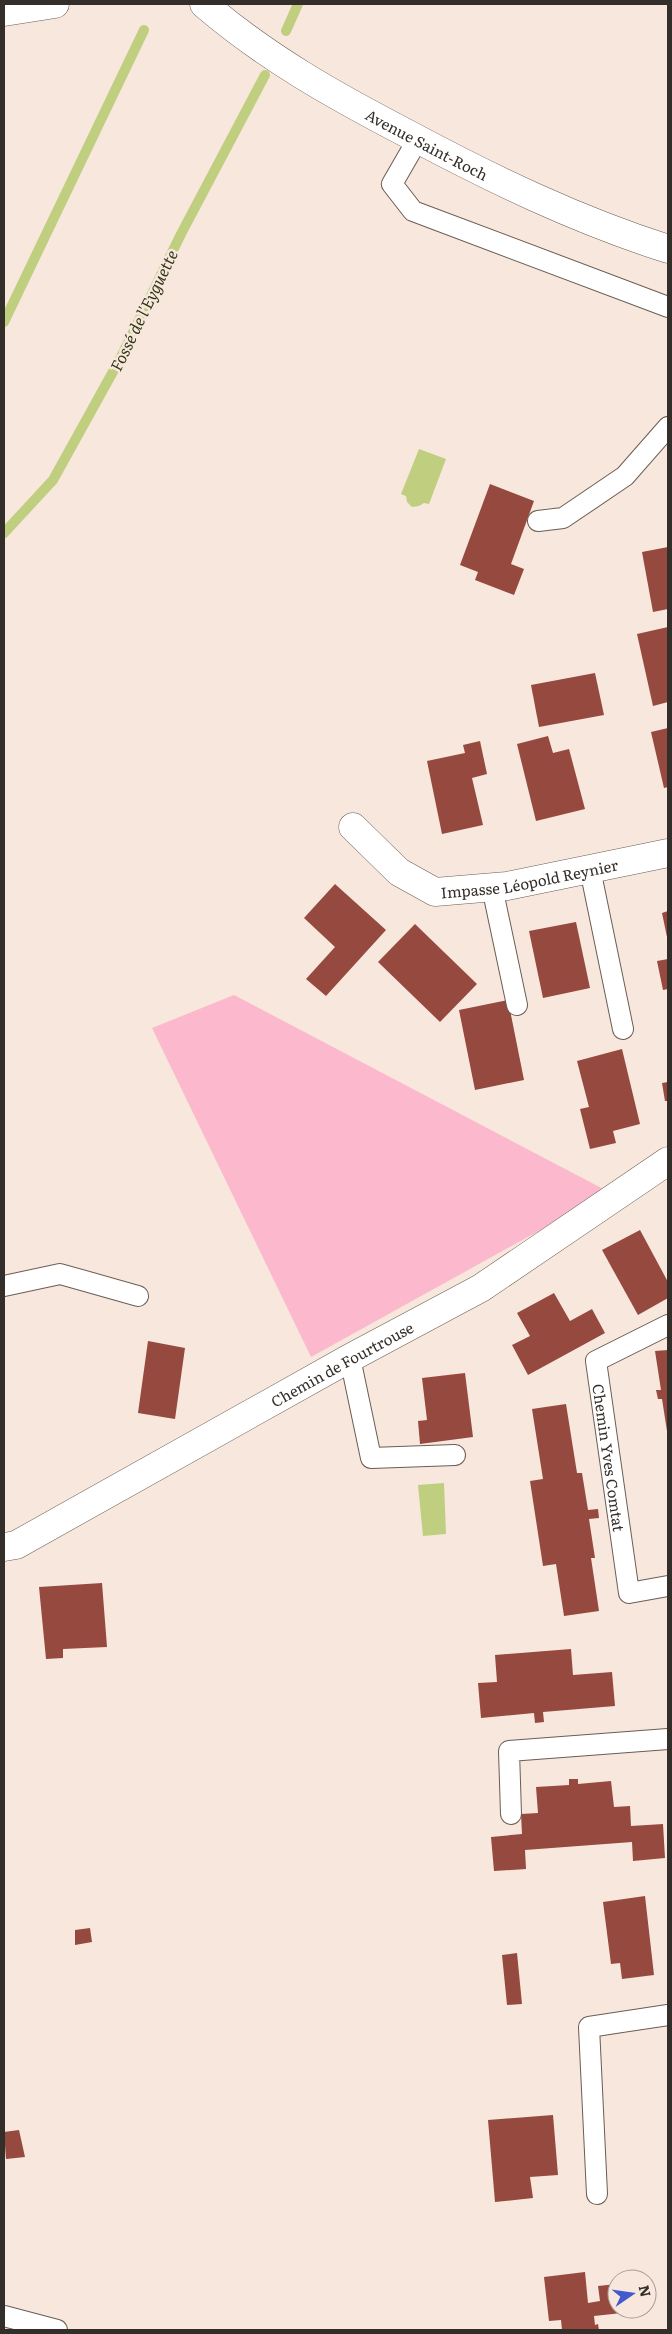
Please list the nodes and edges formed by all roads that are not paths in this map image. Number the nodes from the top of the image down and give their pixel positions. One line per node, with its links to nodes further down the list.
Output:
1 (55, 4): 3 (street)
2 (204, 4): 4 (street, Avenue Saint-Roch)
3 (4, 12)
4 (418, 139): 5 (street, Avenue Saint-Roch); 6 (lane)
5 (668, 249)
6 (668, 307)
7 (668, 427): 8 (lane)
8 (538, 521)
9 (353, 827): 12 (street, Impasse Léopold Reynier)
10 (668, 853): 11 (street, Impasse Léopold Reynier)
11 (590, 869): 12 (street, Impasse Léopold Reynier); 14 (lane)
12 (492, 887): 13 (lane)
13 (517, 1005)
14 (623, 1029)
15 (668, 1161): 19 (street, Chemin de Fourtrouse)
16 (4, 1286): 17 (lane)
17 (138, 1296)
18 (668, 1325): 22 (lane, Chemin Yves Comtat)
19 (350, 1358): 20 (lane); 21 (street, Chemin de Fourtrouse)
20 (455, 1455)
21 (4, 1547)
22 (668, 1586)
23 (668, 1739): 24 (lane)
24 (511, 1814)
25 (668, 2015): 26 (lane)
26 (597, 2194)
27 (4, 2316): 28 (lane)
28 (56, 2330)

